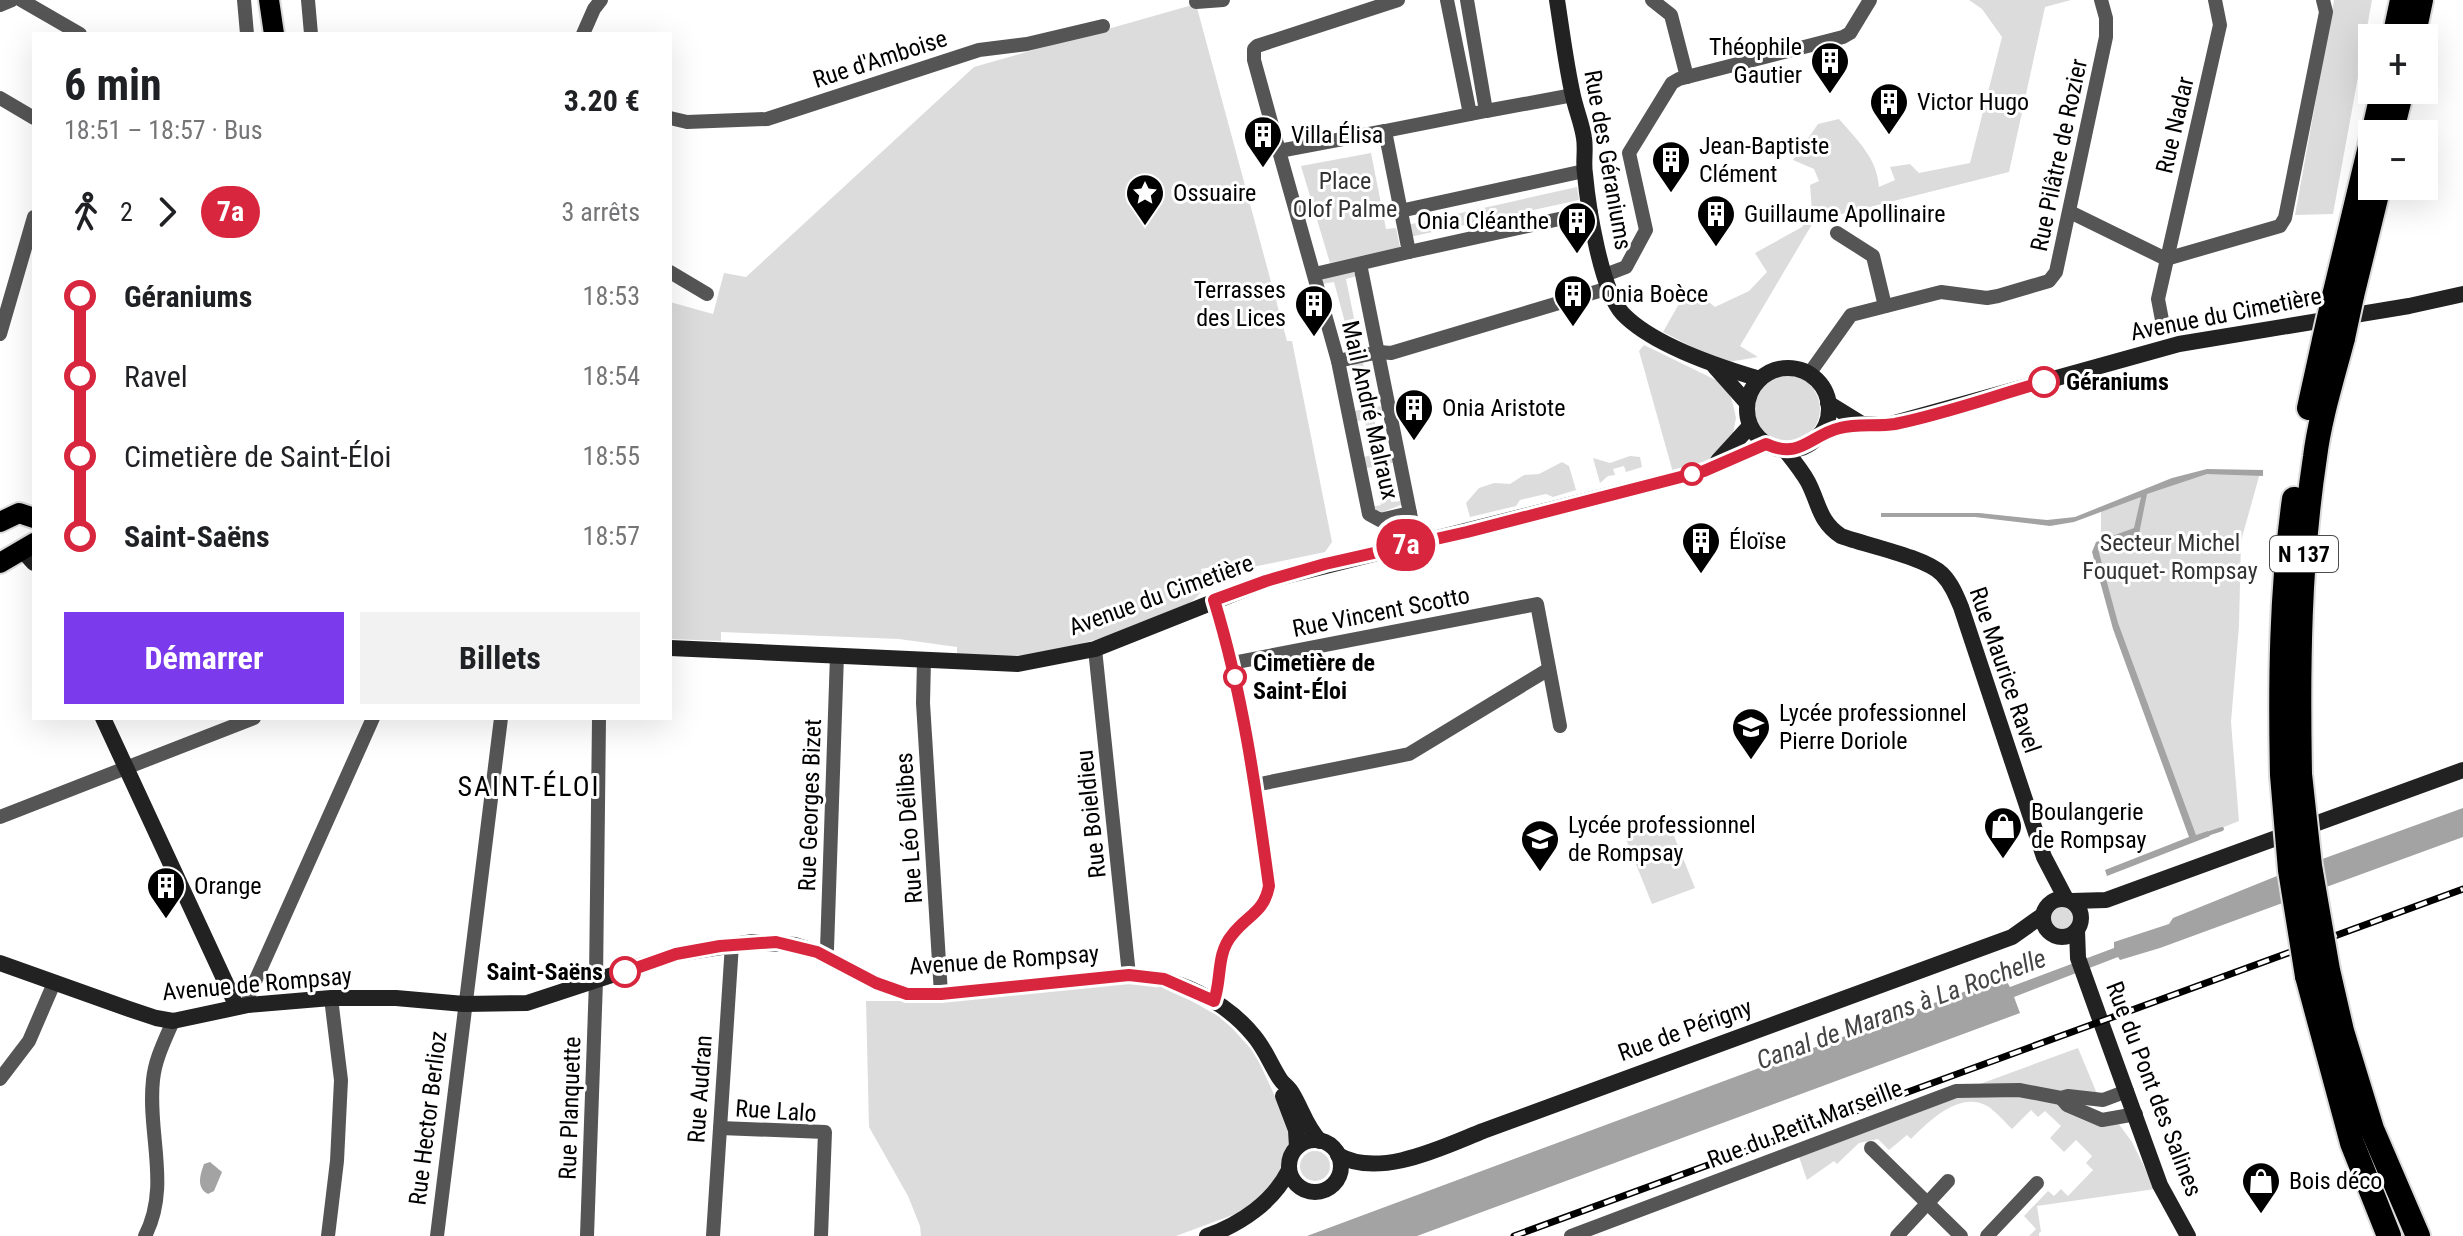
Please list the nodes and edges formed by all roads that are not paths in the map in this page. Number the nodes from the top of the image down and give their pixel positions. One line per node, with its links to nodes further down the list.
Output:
1 (12, 0): 21 (street)
2 (21, 0): 25 (street)
3 (244, 0): 26 (street)
4 (269, 0): 27 (main road)
5 (282, 0): 28 (main road)
6 (308, 0): 29 (street)
7 (601, 0): 30 (street)
8 (1223, 0): 19 (street)
9 (1398, 0): 39 (street)
10 (1447, 0): 35 (street)
11 (1467, 0): 34 (street)
12 (1557, 0): 32 (street, Rue des Géraniums)
13 (1870, 0): 31 (street)
14 (2101, 0): 45 (street, Rue Pilâtre de Rozier)
15 (2215, 0): 49 (street, Rue Nadar)
16 (2323, 0): 49 (street)
17 (2402, 0): 22 (highway)
18 (2421, 0): 23 (highway)
19 (1196, 2)
20 (1660, 2): 31 (street)
21 (0, 5)
22 (2397, 24)
23 (2416, 24)
24 (1103, 26): 37 (street, Rue d'Amboise)
25 (77, 32)
26 (247, 32)
27 (274, 32)
28 (285, 32)
29 (311, 32)
30 (584, 32)
31 (1687, 77): 53 (street)
32 (1573, 95): 34 (street); 40 (street, Rue des Géraniums)
33 (0, 98): 36 (street)
34 (1486, 111): 35 (street)
35 (1470, 114): 38 (street)
36 (32, 117)
37 (672, 118)
38 (1385, 131): 39 (street); 43 (street)
39 (1279, 151): 52 (street)
40 (1584, 171): 43 (street); 44 (street, Rue des Géraniums)
41 (2360, 200): 56 (highway, N 137)
42 (2374, 200): 56 (highway, N 137)
43 (1400, 211): 48 (street)
44 (1591, 212): 48 (street); 53 (street, Rue des Géraniums)
45 (2070, 212): 49 (street); 57 (street, Rue Pilâtre de Rozier)
46 (32, 224): 59 (street)
47 (1837, 233): 57 (street)
48 (1409, 252): 50 (street)
49 (2166, 259): 58 (street, Rue Nadar)
50 (1360, 264): 52 (street); 60 (street, Mail André Malraux)
51 (672, 273): 54 (street)
52 (1315, 274): 61 (street, Mail André Malraux)
53 (1607, 281): 60 (street); 62 (street, Rue des Géraniums)
54 (707, 294)
55 (2463, 294): 67 (street, Avenue du Cimetière)
56 (2343, 296): 107 (highway, N 137, bridge)
57 (1885, 306): 63 (street, Rue Pilâtre de Rozier)
58 (2162, 320)
59 (0, 334)
60 (1379, 352): 61 (street); 75 (street, Mail André Malraux)
61 (1338, 361): 75 (street, Mail André Malraux)
62 (1714, 366): 64 (street, Rue des Géraniums); 65 (street, Rue des Géraniums)
63 (1809, 374): 64 (street); 66 (street)
64 (1760, 379): 65 (street)
65 (1747, 403): 68 (street)
66 (1828, 403): 67 (street); 69 (street)
67 (1862, 424): 69 (street, Avenue du Cimetière)
68 (1750, 426): 70 (street); 72 (street, Avenue du Cimetière)
69 (1811, 442): 71 (street); 73 (street, Rue Maurice Ravel)
70 (1766, 444): 71 (street); 72 (street, Avenue du Cimetière)
71 (1785, 450): 73 (street, Rue Maurice Ravel)
72 (1704, 471): 77 (street, Avenue du Cimetière)
73 (1808, 483): 97 (street, Rue Maurice Ravel)
74 (32, 513): 76 (main road)
75 (1410, 513): 77 (street, Mail André Malraux)
76 (0, 522)
77 (1416, 543): 80 (street, Avenue du Cimetière)
78 (30, 552): 79 (main road)
79 (0, 563)
80 (1214, 600): 82 (street, Avenue du Cimetière); 85 (street)
81 (672, 648): 83 (street, Avenue du Cimetière)
82 (1095, 649): 84 (street, Avenue du Cimetière); 108 (street, Rue Boieldieu)
83 (837, 655): 84 (street, Avenue du Cimetière); 104 (street, Rue Georges Bizet)
84 (924, 660): 111 (street, Rue Léo Délibes)
85 (1232, 663): 86 (street, Rue Vincent Scotto); 95 (street)
86 (1549, 669): 92 (street); 95 (street)
87 (104, 720): 93 (street)
88 (249, 720): 93 (street)
89 (372, 720): 115 (street)
90 (501, 720): 114 (street, Rue Hector Berlioz)
91 (599, 720): 109 (street, Rue Planquette)
92 (1560, 726)
93 (125, 767): 96 (street); 115 (street)
94 (2463, 770): 99 (street)
95 (1255, 785): 113 (street)
96 (0, 817)
97 (2044, 857): 98 (street, Rue Maurice Ravel); 100 (street, Rue Maurice Ravel)
98 (2069, 900): 99 (street); 100 (street); 101 (street)
99 (2106, 900): 101 (street)
100 (2045, 910): 102 (street); 126 (street, Rue de Périgny)
101 (2080, 924): 102 (street); 105 (street, Rue du Pont des Salines)
102 (2060, 937): 105 (street, Rue du Pont des Salines)
103 (732, 944): 104 (street, Avenue de Rompsay); 109 (street, Avenue de Rompsay); 122 (street, Rue Audran)
104 (824, 956): 111 (street, Avenue de Rompsay)
105 (2078, 958): 119 (street, Rue du Pont des Salines)
106 (0, 963): 110 (street, Avenue de Rompsay)
107 (2318, 973): 143 (highway, N 137); 144 (highway, N 137)
108 (1129, 975): 111 (street, Avenue de Rompsay); 113 (street, Avenue de Rompsay)
109 (596, 981): 114 (street, Avenue de Rompsay); 134 (street, Rue Planquette)
110 (54, 983): 116 (street, Avenue de Rompsay); 117 (street)
111 (941, 994)
112 (331, 998): 114 (street, Avenue de Rompsay); 115 (street, Avenue de Rompsay); 132 (street)
113 (1214, 1001): 118 (street, Avenue de Rompsay)
114 (464, 1004): 133 (street, Rue Hector Berlioz)
115 (242, 1006): 116 (street, Avenue de Rompsay)
116 (173, 1021): 131 (street)
117 (0, 1079)
118 (1280, 1079): 123 (street, Avenue de Rompsay); 124 (street, Avenue de Rompsay)
119 (2127, 1091): 120 (street, Rue du Petit Marseille); 121 (street, Rue du Pont des Salines)
120 (2061, 1098): 121 (street, Rue du Petit Marseille); 138 (street, Rue du Petit Marseille)
121 (2136, 1114): 142 (street, Rue du Pont des Salines)
122 (720, 1128): 135 (street, Rue Audran); 136 (street, Rue Lalo)
123 (1320, 1141): 124 (street); 126 (street)
124 (1297, 1147): 127 (street)
125 (1871, 1148): 130 (street)
126 (1338, 1155): 127 (street)
127 (1289, 1170): 137 (street)
128 (1948, 1181): 130 (street)
129 (2037, 1183): 141 (street)
130 (1928, 1203): 139 (street); 140 (street)
131 (145, 1236)
132 (328, 1236)
133 (437, 1236)
134 (587, 1236)
135 (713, 1236)
136 (821, 1236)
137 (1207, 1236)
138 (1571, 1236)
139 (1897, 1236)
140 (1961, 1236)
141 (1987, 1236)
142 (2188, 1236)
143 (2389, 1236)
144 (2418, 1236)

